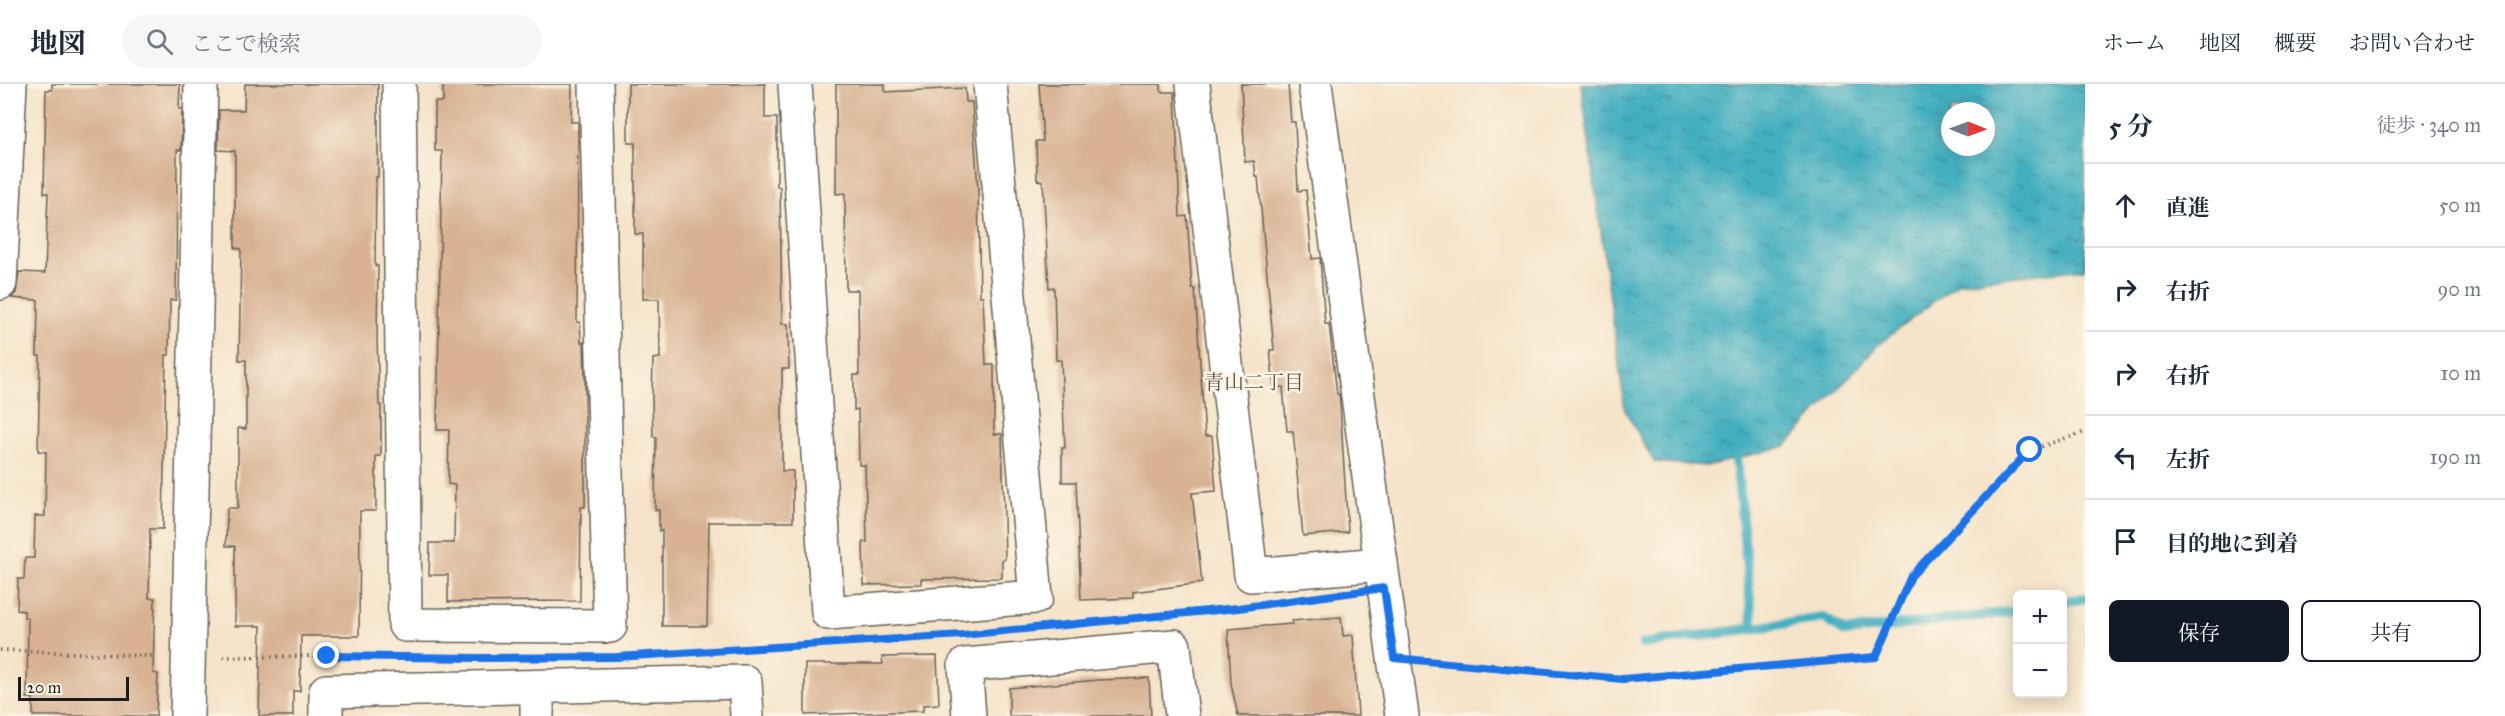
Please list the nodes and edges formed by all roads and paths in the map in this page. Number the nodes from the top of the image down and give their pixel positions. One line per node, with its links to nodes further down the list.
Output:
1 (10, 84): 9 (street)
2 (201, 84): 18 (street)
3 (399, 84): 4 (street)
4 (596, 84)
5 (795, 84): 6 (street)
6 (990, 84)
7 (1193, 84): 11 (street)
8 (1315, 84): 11 (street)
9 (0, 283)
10 (2085, 432): 19 (path)
11 (1381, 564): 19 (street)
12 (1238, 608): 13 (path)
13 (1182, 613)
14 (814, 644): 15 (path)
15 (753, 648)
16 (0, 650): 18 (path)
17 (315, 656): 18 (path)
18 (189, 657): 21 (street)
19 (1394, 658): 26 (street)
20 (537, 702): 22 (street); 23 (street)
21 (188, 716)
22 (326, 716)
23 (747, 716)
24 (969, 716): 25 (street)
25 (1182, 716)
26 (1402, 716)

